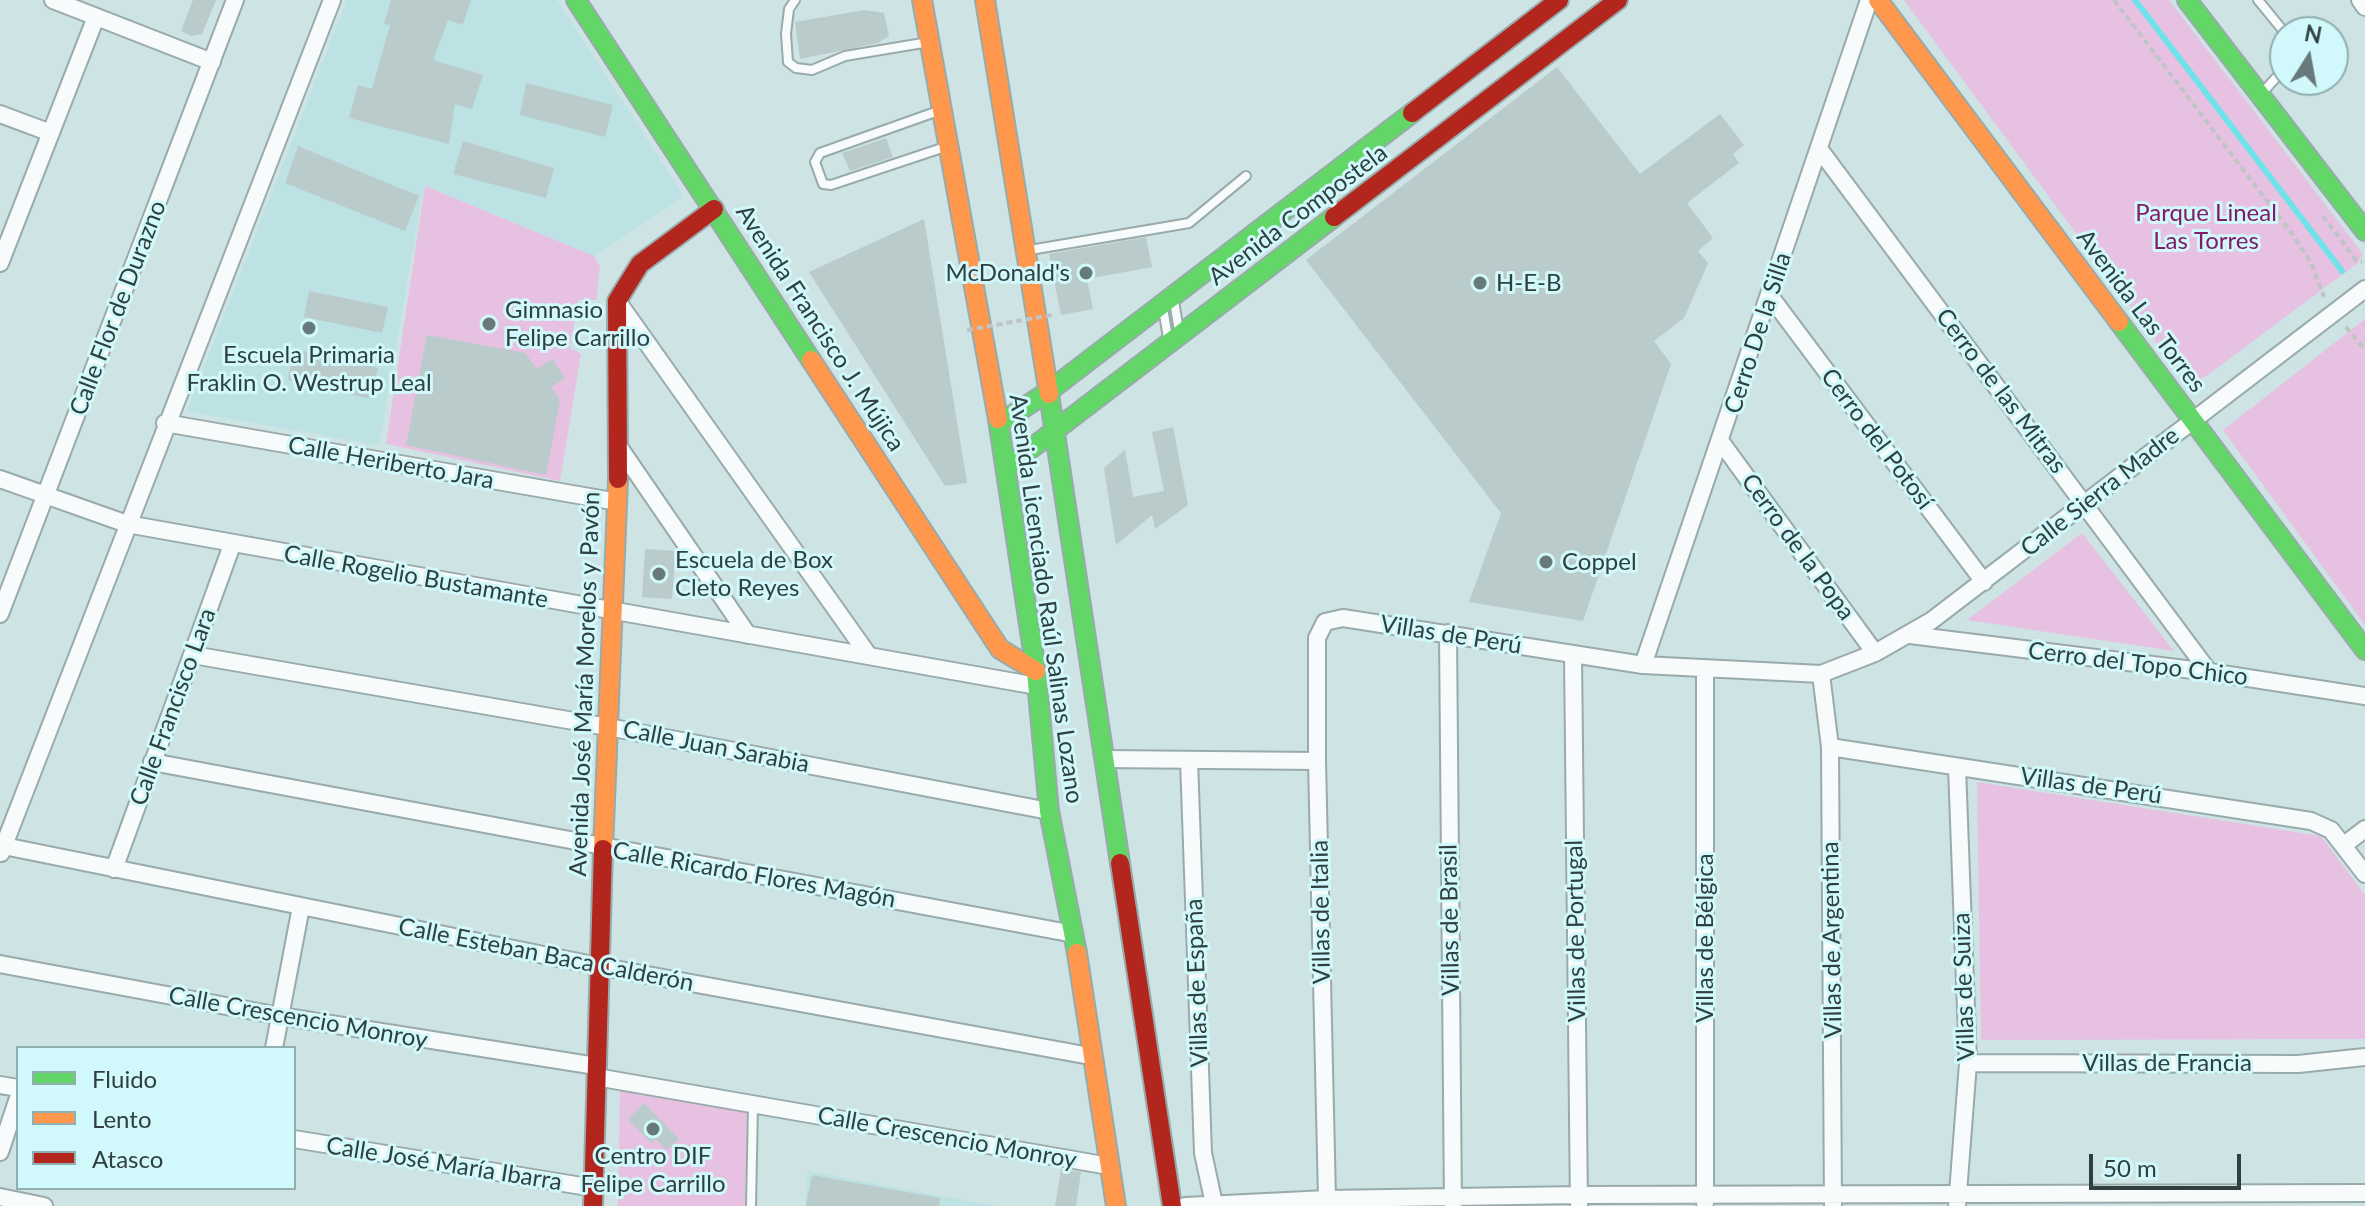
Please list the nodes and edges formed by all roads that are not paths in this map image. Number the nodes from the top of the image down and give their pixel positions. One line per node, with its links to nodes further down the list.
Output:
1 (53, 0): 17 (street)
2 (235, 0): 20 (street, Calle Flor de Durazno)
3 (332, 0): 43 (street)
4 (576, 0): 31 (street, Avenida Francisco J. Mújica)
5 (795, 0): 18 (lane)
6 (922, 0): 18 (street, Avenida Licenciado Raúl Salinas Lozano)
7 (985, 0): 34 (street, Avenida Licenciado Raúl Salinas Lozano)
8 (1559, 0): 19 (street, Avenida Compostela)
9 (1618, 0): 21 (street, Avenida Compostela)
10 (1869, 0): 28 (street, Cerro De la Silla)
11 (1878, 0): 42 (street, Avenida Las Torres)
12 (2187, 0): 23 (street)
13 (2258, 0): 16 (lane)
14 (2360, 0): 15 (street)
15 (2365, 7)
16 (2271, 16)
17 (96, 17): 20 (street); 26 (street)
18 (930, 42): 24 (street, Avenida Licenciado Raúl Salinas Lozano)
19 (1488, 55): 21 (street); 30 (street, Avenida Compostela)
20 (212, 62): 50 (street, Calle Flor de Durazno)
21 (1511, 84): 32 (street, Avenida Compostela)
22 (2269, 85): 23 (lane)
23 (2259, 95): 33 (street)
24 (942, 110): 27 (street, Avenida Licenciado Raúl Salinas Lozano); 27 (lane)
25 (0, 114): 26 (street)
26 (51, 133): 35 (street)
27 (948, 146): 44 (street, Avenida Licenciado Raúl Salinas Lozano)
28 (1820, 150): 37 (street, Cerro De la Silla); 52 (street, Cerro de las Mitras)
29 (1246, 176): 34 (lane)
30 (1311, 190): 32 (street); 38 (street, Avenida Compostela)
31 (714, 209): 39 (street); 71 (street, Avenida Francisco J. Mújica)
32 (1334, 217): 40 (street, Avenida Compostela)
33 (2365, 231)
34 (1026, 251): 41 (street, Avenida Licenciado Raúl Salinas Lozano)
35 (2, 254)
36 (2365, 289): 42 (street, Calle Sierra Madre)
37 (1770, 296): 46 (street, Cerro De la Silla); 55 (street, Cerro del Potosí)
38 (1168, 300): 40 (lane); 40 (lane); 41 (street, Avenida Compostela)
39 (617, 301): 47 (street, Avenida José María Morelos y Pavón); 66 (street)
40 (1174, 340): 45 (street, Avenida Compostela)
41 (1049, 391): 44 (street, Avenida Compostela); 45 (street, Avenida Licenciado Raúl Salinas Lozano)
42 (2193, 420): 52 (street, Calle Sierra Madre); 62 (street, Avenida Las Torres)
43 (165, 423): 51 (street, Calle Heriberto Jara); 53 (street)
44 (999, 424): 48 (street, Avenida Licenciado Raúl Salinas Lozano)
45 (1053, 433): 48 (street, Avenida Compostela); 75 (street, Avenida Licenciado Raúl Salinas Lozano)
46 (1721, 442): 63 (street, Cerro de la Popa); 67 (street, Cerro De la Silla)
47 (618, 446): 51 (street, Avenida José María Morelos y Pavón); 60 (street)
48 (1007, 467): 71 (street, Avenida Licenciado Raúl Salinas Lozano)
49 (0, 479): 50 (street, Calle Rogelio Bustamante)
50 (46, 497): 53 (street, Calle Rogelio Bustamante); 57 (street, Calle Flor de Durazno)
51 (618, 502): 56 (street, Avenida José María Morelos y Pavón)
52 (2086, 504): 55 (street, Calle Sierra Madre); 69 (street, Cerro de las Mitras)
53 (127, 524): 54 (street, Calle Rogelio Bustamante); 84 (street)
54 (232, 545): 56 (street, Calle Rogelio Bustamante); 64 (street, Calle Francisco Lara)
55 (1984, 582): 61 (street, Calle Sierra Madre)
56 (612, 611): 60 (street, Calle Rogelio Bustamante); 73 (street, Avenida José María Morelos y Pavón)
57 (0, 614)
58 (1321, 625): 59 (street, Villas de Perú); 77 (street, Villas de Italia)
59 (1448, 633): 65 (street, Villas de Perú); 113 (street, Villas de Brasil)
60 (748, 635): 66 (street, Calle Rogelio Bustamante)
61 (1910, 635): 63 (street, Calle Sierra Madre); 69 (street, Cerro del Topo Chico)
62 (2365, 650)
63 (1875, 653): 70 (street, Calle Sierra Madre)
64 (193, 655): 73 (street, Calle Juan Sarabia); 78 (street, Calle Francisco Lara)
65 (1573, 655): 67 (street, Villas de Perú); 106 (street, Villas de Portugal)
66 (869, 656): 71 (street, Calle Rogelio Bustamante)
67 (1643, 665): 68 (street, Villas de Perú)
68 (1705, 669): 70 (street, Villas de Perú); 112 (street, Villas de Bélgica)
69 (2209, 672): 72 (street, Cerro del Topo Chico)
70 (1821, 674): 74 (street, Villas de Argentina)
71 (1037, 678): 80 (street, Avenida Licenciado Raúl Salinas Lozano)
72 (2365, 696)
73 (608, 727): 80 (street, Calle Juan Sarabia); 83 (street, Avenida José María Morelos y Pavón)
74 (1830, 747): 79 (street, Villas de Perú); 107 (street, Villas de Argentina)
75 (1104, 759): 76 (street); 119 (street, Avenida Licenciado Raúl Salinas Lozano)
76 (1189, 760): 77 (street); 114 (street, Villas de España)
77 (1317, 761): 105 (street, Villas de Italia)
78 (152, 762): 83 (street, Calle Ricardo Flores Magón); 85 (street, Calle Francisco Lara)
79 (1957, 767): 82 (street, Villas de Perú); 95 (street, Villas de Suiza)
80 (1049, 811): 88 (street, Avenida Licenciado Raúl Salinas Lozano)
81 (2365, 829): 82 (street)
82 (2344, 845): 86 (street, Villas de Perú)
83 (602, 848): 88 (street, Calle Ricardo Flores Magón); 90 (street, Avenida José María Morelos y Pavón)
84 (2, 851): 85 (street, Calle Esteban Baca Calderón)
85 (114, 869): 87 (street, Calle Esteban Baca Calderón)
86 (2365, 874)
87 (301, 907): 90 (street, Calle Esteban Baca Calderón); 91 (street)
88 (1074, 934): 93 (street, Avenida Licenciado Raúl Salinas Lozano)
89 (0, 964): 91 (street, Calle Crescencio Monroy)
90 (598, 966): 93 (street, Calle Esteban Baca Calderón); 96 (street, Avenida José María Morelos y Pavón)
91 (280, 1016): 92 (street); 96 (street, Calle Crescencio Monroy)
92 (274, 1046)
93 (1090, 1056): 101 (street, Avenida Licenciado Raúl Salinas Lozano)
94 (2365, 1057): 95 (street, Villas de Francia)
95 (1968, 1063): 108 (street, Villas de Suiza)
96 (596, 1072): 98 (street, Calle Crescencio Monroy); 104 (street, Avenida José María Morelos y Pavón)
97 (16, 1104): 100 (street)
98 (753, 1105): 101 (street, Calle Crescencio Monroy); 117 (lane)
99 (296, 1139): 104 (street, Calle José María Ibarra)
100 (0, 1152)
101 (1109, 1166): 118 (street, Avenida Licenciado Raúl Salinas Lozano)
102 (2365, 1193): 111 (street)
103 (0, 1197): 116 (street)
104 (593, 1197)
105 (1327, 1199): 113 (street); 115 (street)
106 (1579, 1200): 112 (street); 113 (street)
107 (1833, 1200): 108 (street); 112 (street)
108 (1957, 1200): 109 (street)
109 (2082, 1200): 110 (street)
110 (2211, 1200): 111 (street)
111 (2342, 1200)
112 (1705, 1201)
113 (1453, 1202)
114 (1214, 1204): 115 (street); 120 (street)
115 (1248, 1204)
116 (44, 1206)
117 (751, 1206)
118 (1116, 1206)
119 (1172, 1206)
120 (1185, 1206)

